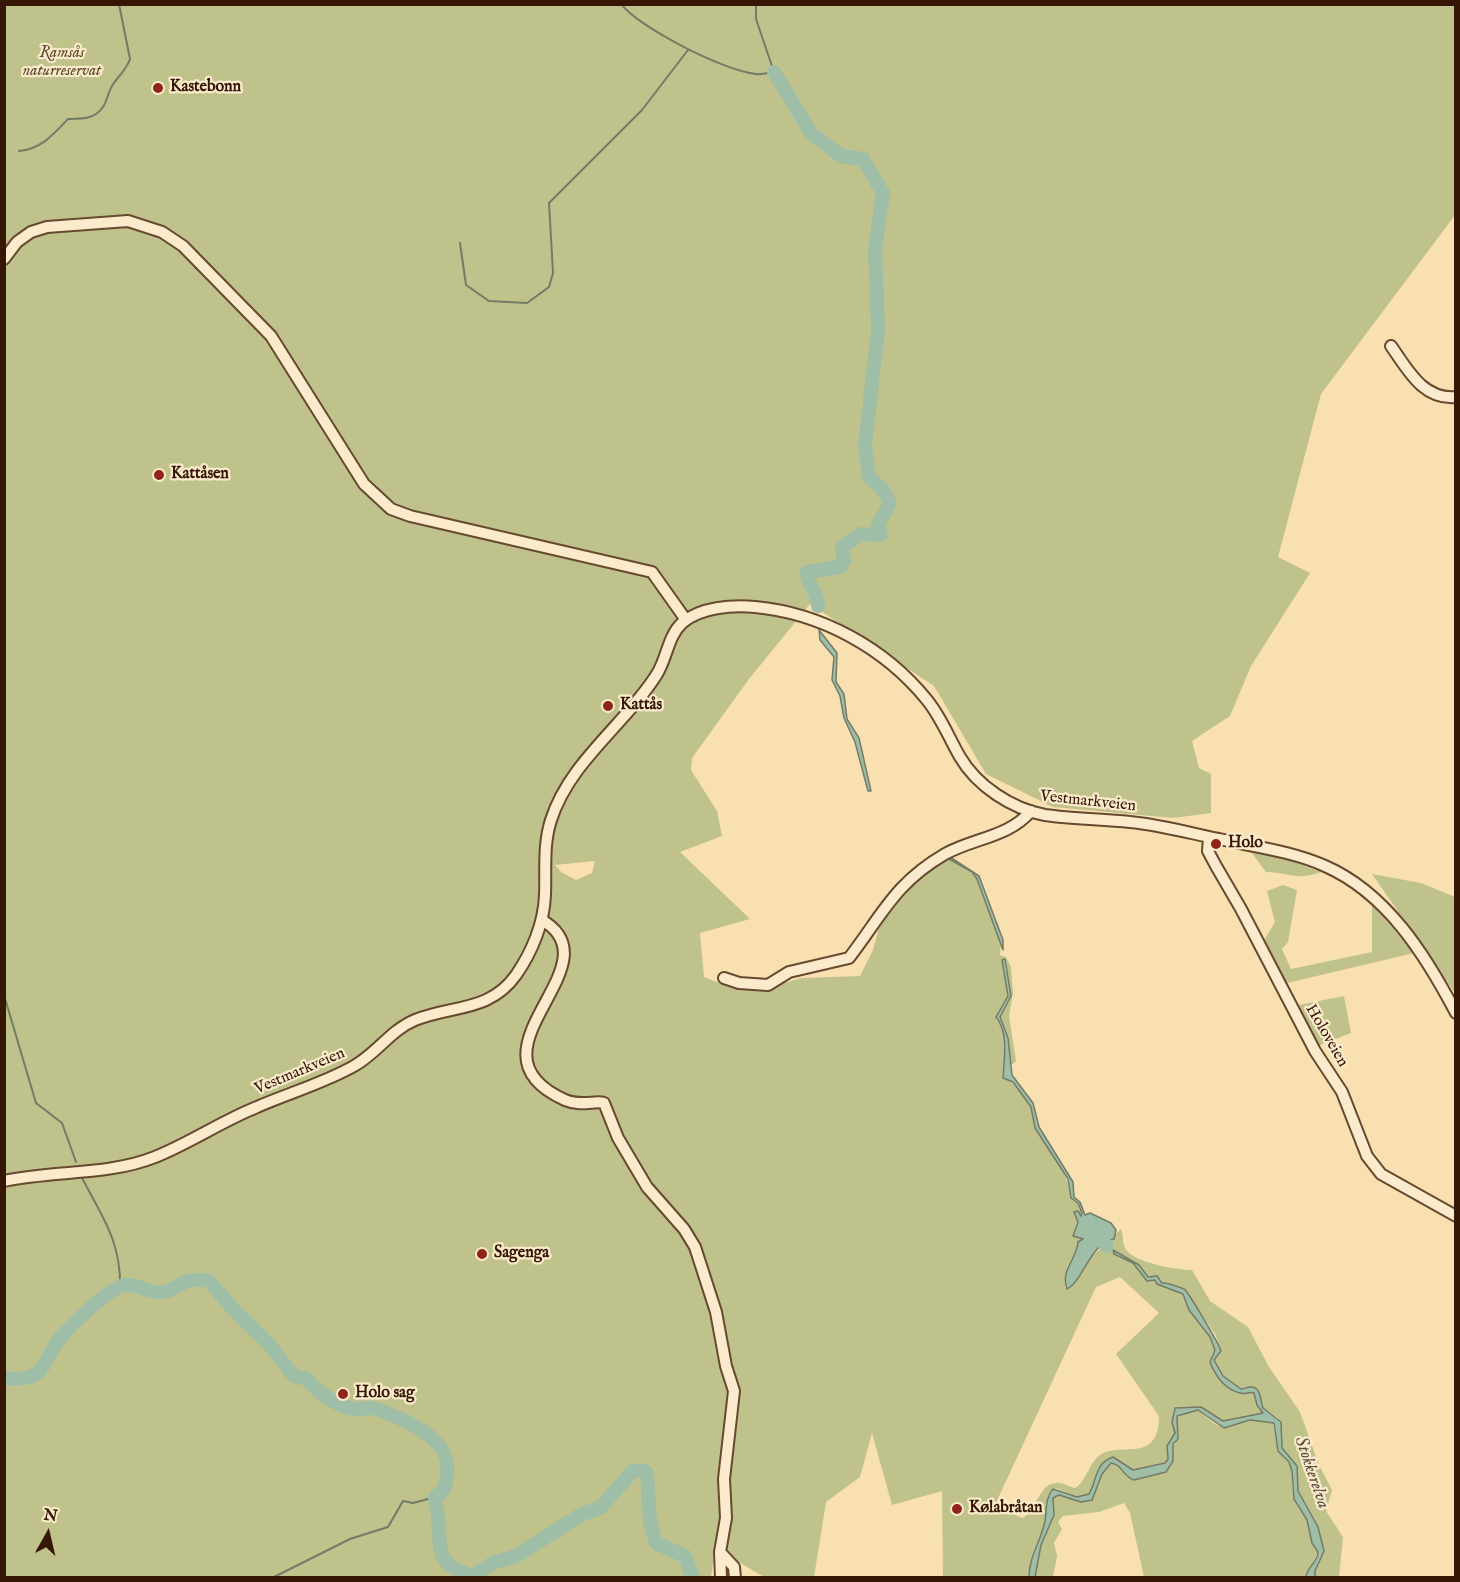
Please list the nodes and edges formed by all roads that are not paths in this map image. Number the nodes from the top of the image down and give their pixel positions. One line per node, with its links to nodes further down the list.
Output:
1 (4, 259): 4 (street)
2 (1391, 346): 3 (street)
3 (1455, 397)
4 (686, 620): 5 (street, Vestmarkveien); 7 (street, Vestmarkveien)
5 (1031, 811): 6 (street, Vestmarkveien); 8 (street)
6 (1209, 837): 9 (street, Vestmarkveien); 11 (street, Holoveien)
7 (542, 920): 10 (street, Vestmarkveien); 12 (street)
8 (724, 978)
9 (1455, 1013)
10 (4, 1181)
11 (1455, 1216)
12 (720, 1552): 13 (street); 14 (street)
13 (721, 1578)
14 (735, 1578)

